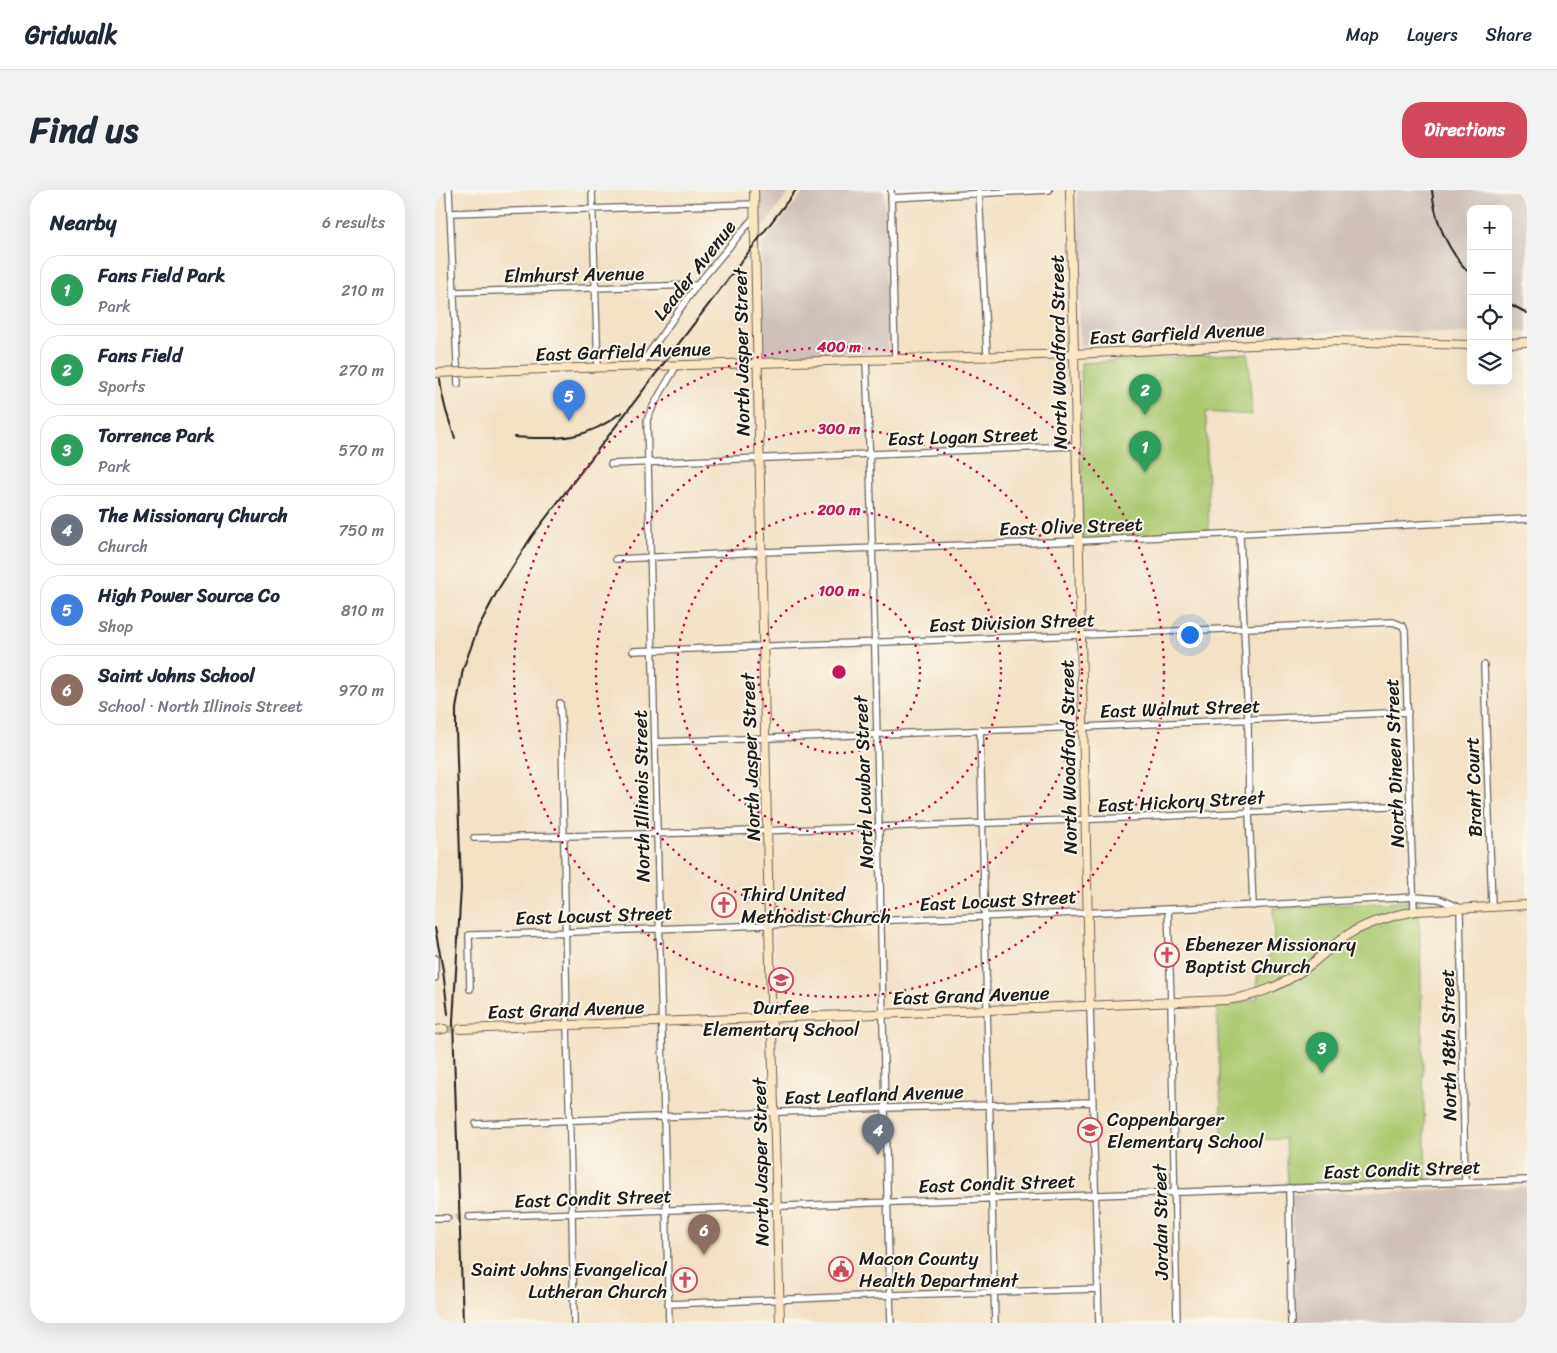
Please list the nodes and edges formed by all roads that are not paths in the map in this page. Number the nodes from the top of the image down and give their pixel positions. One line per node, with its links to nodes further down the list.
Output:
1 (449, 190): 11 (street)
2 (592, 190): 10 (street)
3 (754, 190): 9 (street, North Jasper Street)
4 (891, 190): 8 (street)
5 (1049, 190): 7 (street)
6 (1070, 190): 19 (street, North Woodford Street)
7 (979, 191): 8 (street); 20 (street)
8 (891, 198): 21 (street)
9 (755, 204): 10 (street); 12 (street, North Jasper Street)
10 (593, 209): 11 (street); 14 (street)
11 (450, 213): 15 (street)
12 (755, 216): 13 (street, Leader Avenue); 23 (street, North Jasper Street)
13 (697, 285): 14 (street, Elmhurst Avenue); 24 (street, Leader Avenue)
14 (595, 288): 15 (street, Elmhurst Avenue); 26 (street)
15 (453, 292): 28 (street)
16 (1527, 342): 17 (street)
17 (1512, 343)
18 (1467, 344): 19 (street, East Garfield Avenue)
19 (1075, 354): 20 (street, East Garfield Avenue); 29 (street, North Woodford Street)
20 (987, 355): 21 (street, East Garfield Avenue)
21 (895, 359): 22 (street, East Garfield Avenue)
22 (866, 360): 23 (street, East Garfield Avenue); 30 (street, North Lowbar Street)
23 (757, 364): 25 (street, East Garfield Avenue); 31 (street, North Jasper Street)
24 (639, 366): 25 (street, East Garfield Avenue); 26 (street, East Garfield Avenue)
25 (676, 366): 32 (street, North Illinois Street)
26 (598, 367): 27 (street, East Garfield Avenue, bridge)
27 (435, 373)
28 (458, 384)
29 (1077, 446): 30 (street, East Logan Street); 36 (street, North Woodford Street)
30 (870, 455): 31 (street, East Logan Street); 37 (street, North Lowbar Street)
31 (759, 458): 32 (street, East Logan Street); 38 (street, North Jasper Street)
32 (648, 463): 33 (street, East Logan Street); 39 (street, North Illinois Street)
33 (611, 464)
34 (1527, 520): 35 (street, East Olive Street)
35 (1240, 534): 36 (street, East Olive Street); 42 (street)
36 (1079, 541): 37 (street, East Olive Street); 43 (street, North Woodford Street)
37 (872, 548): 38 (street, East Olive Street); 44 (street, North Lowbar Street)
38 (761, 552): 39 (street, East Olive Street); 45 (street, North Jasper Street)
39 (651, 557): 40 (street, East Olive Street); 46 (street, North Illinois Street)
40 (616, 559)
41 (1393, 622): 42 (street, East Division Street); 50 (street, North Dineen Street)
42 (1245, 628): 43 (street, East Division Street); 51 (street)
43 (1081, 635): 44 (street, East Division Street); 52 (street, North Woodford Street)
44 (874, 642): 45 (street, East Division Street); 54 (street, North Lowbar Street)
45 (763, 647): 46 (street, East Division Street); 55 (street, North Jasper Street)
46 (653, 650): 47 (street, East Division Street); 56 (street, North Illinois Street)
47 (633, 651)
48 (1484, 666): 69 (street, Brant Court)
49 (560, 704): 64 (street)
50 (1408, 712): 51 (street, East Walnut Street); 57 (street, North Dineen Street)
51 (1249, 720): 52 (street, East Walnut Street); 58 (street)
52 (1084, 727): 53 (street, East Walnut Street); 59 (street, North Woodford Street)
53 (980, 730): 54 (street, East Walnut Street); 60 (street)
54 (876, 735): 55 (street, East Walnut Street); 61 (street, North Lowbar Street)
55 (766, 738): 56 (street, East Walnut Street); 62 (street, North Jasper Street)
56 (655, 742): 63 (street, North Illinois Street)
57 (1410, 805): 58 (street, East Hickory Street); 66 (street, North Dineen Street)
58 (1249, 813): 59 (street, East Hickory Street); 68 (street)
59 (1086, 820): 60 (street, East Hickory Street); 72 (street, North Woodford Street)
60 (983, 822): 61 (street, East Hickory Street); 74 (street)
61 (879, 827): 62 (street, East Hickory Street); 75 (street, North Lowbar Street)
62 (768, 830): 63 (street, East Hickory Street); 76 (street, North Jasper Street)
63 (657, 834): 64 (street, East Hickory Street); 77 (street, North Illinois Street)
64 (563, 837): 65 (street, East Hickory Street); 78 (street)
65 (474, 838)
66 (1414, 897): 68 (street, East Locust Street); 70 (street, East Locust Street); 73 (street, North Dineen Street)
67 (1527, 905): 69 (street, East Locust Street)
68 (1253, 906): 71 (street, East Locust Street)
69 (1492, 907): 70 (street, East Locust Street)
70 (1460, 908): 73 (street, East Grand Avenue); 100 (street, North 18th Street)
71 (1168, 909): 72 (street, East Locust Street); 82 (street, Jordan Street)
72 (1089, 912): 74 (street, East Locust Street); 83 (street, North Woodford Street)
73 (1414, 912): 82 (street, East Grand Avenue)
74 (985, 917): 75 (street, East Locust Street); 84 (street)
75 (881, 921): 76 (street, East Locust Street); 85 (street, North Lowbar Street)
76 (769, 925): 77 (street, East Locust Street); 86 (street, North Jasper Street)
77 (659, 929): 78 (street, East Locust Street); 87 (street, North Illinois Street)
78 (565, 933): 81 (street, East Locust Street); 88 (street)
79 (435, 958): 80 (street)
80 (435, 978)
81 (470, 989)
82 (1171, 1002): 83 (street, East Grand Avenue); 102 (street, Jordan Street)
83 (1090, 1006): 84 (street, East Grand Avenue); 92 (street, North Woodford Street)
84 (988, 1010): 85 (street, East Grand Avenue); 93 (street)
85 (883, 1014): 86 (street, East Grand Avenue); 94 (street, North Lowbar Street)
86 (772, 1017): 87 (street, East Grand Avenue); 95 (street, North Jasper Street)
87 (661, 1022): 88 (street, East Grand Avenue); 96 (street, North Illinois Street)
88 (567, 1025): 89 (street, East Grand Avenue); 97 (street)
89 (460, 1029)
90 (435, 1030): 91 (street)
91 (444, 1030)
92 (1093, 1102): 93 (street, East Leafland Avenue); 103 (street, North Woodford Street)
93 (990, 1106): 94 (street, East Leafland Avenue); 104 (street)
94 (886, 1108): 95 (street, East Leafland Avenue); 105 (street, North Lowbar Street)
95 (775, 1112): 96 (street, East Leafland Avenue); 106 (street, North Jasper Street)
96 (664, 1117): 97 (street, East Leafland Avenue); 107 (street, North Illinois Street)
97 (569, 1120): 98 (street, East Leafland Avenue); 108 (street)
98 (476, 1124)
99 (1527, 1180): 100 (street, East Condit Street)
100 (1465, 1182): 101 (street, East Condit Street)
101 (1289, 1188): 102 (street, East Condit Street); 124 (street)
102 (1174, 1192): 103 (street, East Condit Street); 123 (street, Jordan Street)
103 (1096, 1194): 104 (street, East Condit Street); 112 (street, North Woodford Street)
104 (992, 1198): 105 (street, East Condit Street); 113 (street)
105 (888, 1203): 106 (street, East Condit Street); 114 (street, North Lowbar Street)
106 (777, 1207): 107 (street, East Condit Street); 115 (street, North Jasper Street)
107 (666, 1211): 108 (street, East Condit Street); 116 (street, North Illinois Street)
108 (572, 1214): 109 (street, East Condit Street); 117 (street)
109 (469, 1217)
110 (435, 1218): 111 (street)
111 (447, 1218)
112 (1098, 1289): 113 (street); 122 (street, North Woodford Street)
113 (994, 1293): 114 (street); 121 (street)
114 (890, 1295): 115 (street); 120 (street, North Lowbar Street)
115 (779, 1300): 116 (street); 119 (street, North Jasper Street)
116 (668, 1304): 118 (street, North Illinois Street)
117 (574, 1323)
118 (669, 1323)
119 (780, 1323)
120 (891, 1323)
121 (995, 1323)
122 (1099, 1323)
123 (1177, 1323)
124 (1291, 1323)

